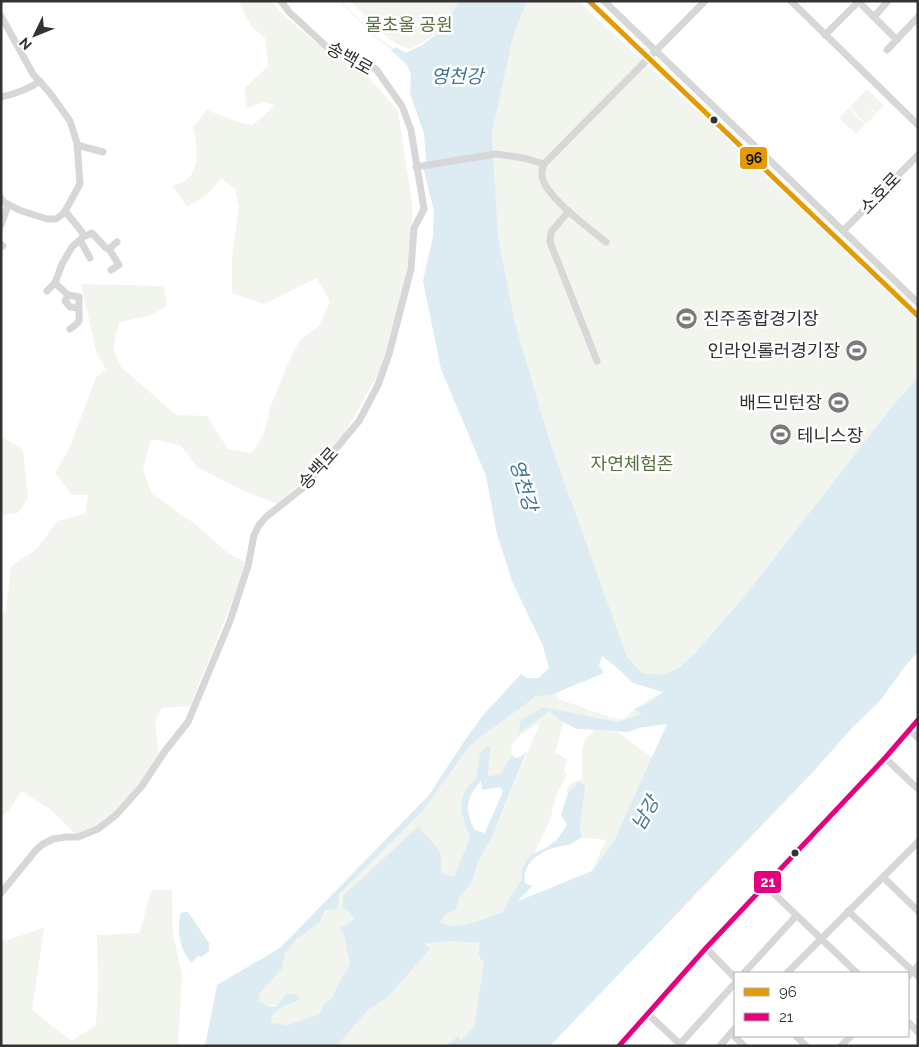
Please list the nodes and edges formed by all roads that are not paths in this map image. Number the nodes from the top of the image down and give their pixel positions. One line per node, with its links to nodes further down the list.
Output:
1 (281, 1): 23 (street, 송백로)
2 (589, 1): 15 (street)
3 (604, 1): 14 (street)
4 (704, 1): 14 (street)
5 (792, 1): 11 (street)
6 (888, 1): 9 (street)
7 (859, 2): 9 (street); 11 (street)
8 (1, 16): 16 (street)
9 (874, 17): 12 (street)
10 (918, 17): 12 (street)
11 (826, 35): 18 (street)
12 (897, 40): 13 (street)
13 (887, 50)
14 (656, 51): 15 (street); 29 (street)
15 (648, 59): 22 (street); 39 (street)
16 (40, 81): 17 (street); 19 (street)
17 (1, 97)
18 (918, 125)
19 (77, 145): 20 (street); 26 (street)
20 (104, 152)
21 (918, 155): 29 (street, 소호로)
22 (544, 164): 23 (street); 27 (street)
23 (416, 168): 50 (street, 송백로)
24 (1, 198): 25 (street)
25 (8, 205): 26 (street); 28 (street)
26 (65, 211): 30 (street)
27 (569, 211): 32 (street); 41 (street)
28 (1, 225)
29 (843, 231): 38 (street)
30 (82, 239): 33 (street); 34 (street); 36 (street)
31 (117, 242): 33 (street)
32 (606, 242)
33 (109, 249): 35 (street)
34 (90, 258)
35 (111, 270)
36 (55, 283): 37 (street); 40 (street)
37 (47, 291)
38 (918, 304)
39 (918, 316)
40 (70, 329)
41 (598, 361)
42 (918, 720): 43 (street)
43 (910, 730): 44 (street); 45 (street)
44 (918, 738)
45 (886, 758): 46 (street); 49 (street)
46 (918, 788)
47 (918, 842): 48 (street)
48 (883, 877): 51 (street); 52 (street)
49 (766, 886): 53 (street); 55 (street)
50 (1, 893)
51 (848, 911): 54 (street); 59 (street)
52 (918, 911)
53 (796, 916): 54 (street); 56 (street)
54 (820, 938): 57 (street); 58 (street)
55 (706, 948): 60 (street); 62 (street)
56 (745, 972)
57 (790, 972)
58 (856, 972)
59 (914, 972)
60 (734, 977)
61 (734, 984): 68 (street)
62 (648, 1014): 68 (street); 69 (street)
63 (909, 1023): 65 (street)
64 (733, 1030): 70 (street)
65 (918, 1032)
66 (797, 1037): 71 (street)
67 (850, 1037): 72 (street)
68 (681, 1045)
69 (619, 1046)
70 (720, 1046)
71 (806, 1046)
72 (841, 1046)

